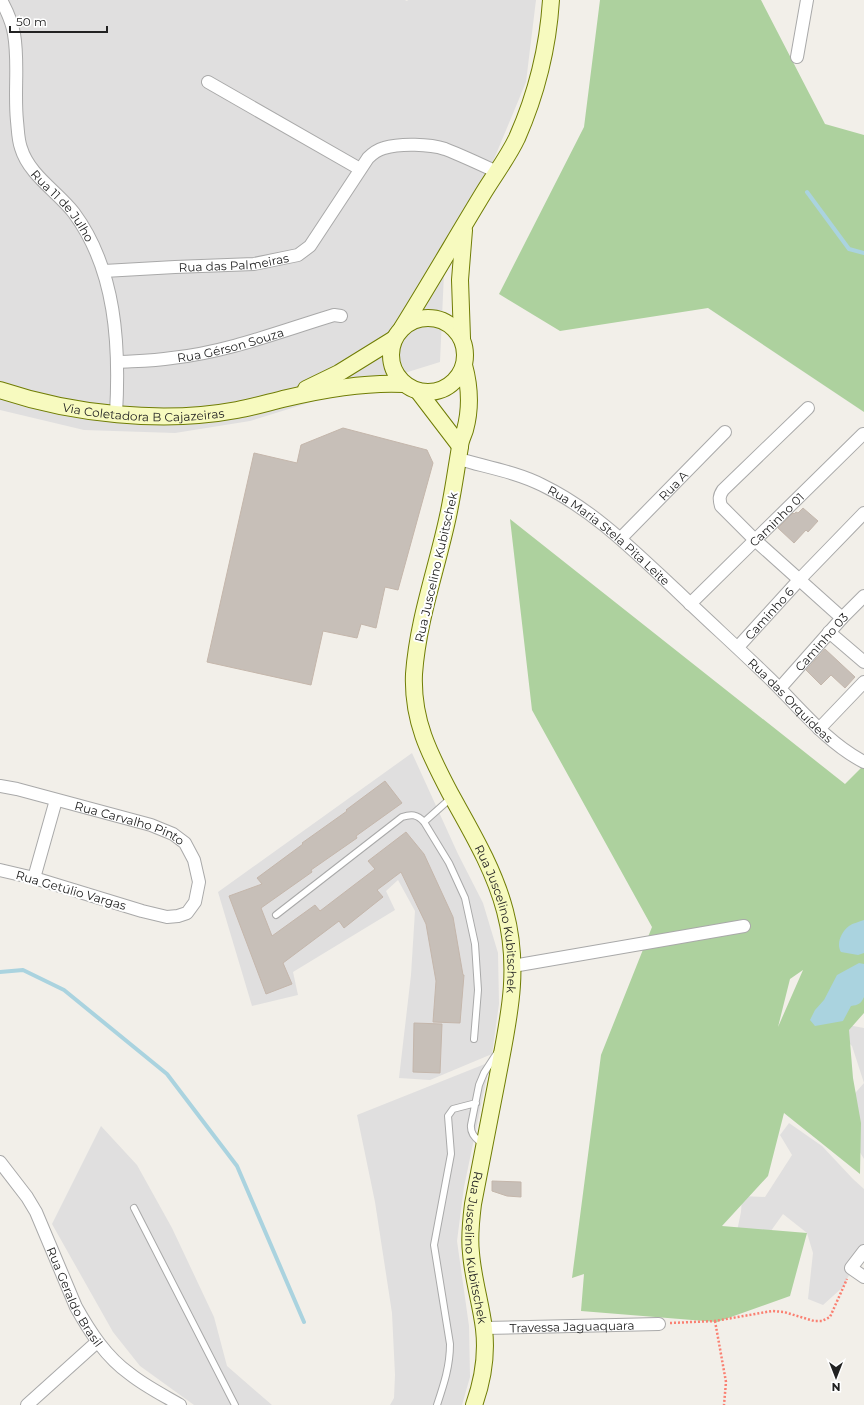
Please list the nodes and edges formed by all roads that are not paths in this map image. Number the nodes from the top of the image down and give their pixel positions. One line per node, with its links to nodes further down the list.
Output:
1 (1, 0): 9 (street, Rua 11 de Julho)
2 (551, 0): 7 (main road)
3 (807, 0): 4 (street)
4 (797, 57)
5 (208, 82): 6 (street)
6 (360, 169): 7 (street, Rua das Palmeiras); 9 (street, Rua das Palmeiras)
7 (497, 172): 8 (main road)
8 (465, 225): 11 (main road); 12 (main road)
9 (104, 271): 13 (street, Rua 11 de Julho)
10 (341, 316): 13 (street, Rua Gérson Souza)
11 (398, 333): 12 (main road); 15 (main road); 17 (main road, Via Coletadora B Cajazeiras)
12 (462, 338): 14 (main road)
13 (118, 362): 19 (street, Rua 11 de Julho)
14 (464, 366): 15 (main road); 22 (main road, Rua Juscelino Kubitschek)
15 (411, 388): 17 (main road, Via Coletadora B Cajazeiras); 22 (main road)
16 (0, 390): 19 (main road, Via Coletadora B Cajazeiras)
17 (287, 398): 19 (main road, Via Coletadora B Cajazeiras)
18 (808, 408): 25 (street)
19 (116, 414)
20 (725, 432): 24 (street, Rua A)
21 (863, 434): 25 (street, Caminho 01)
22 (459, 452): 24 (street, Rua Maria Stela Pita Leite); 38 (main road, Rua Juscelino Kubitschek)
23 (864, 513): 26 (street, Caminho 6)
24 (621, 538): 28 (street, Rua Maria Stela Pita Leite)
25 (755, 540): 26 (street); 28 (street, Caminho 01)
26 (800, 580): 29 (street); 31 (street, Caminho 6)
27 (864, 596): 29 (street, Caminho 03)
28 (690, 604): 31 (street, Rua Maria Stela Pita Leite)
29 (842, 618): 30 (street, Caminho 03)
30 (830, 632): 32 (street); 34 (street, Caminho 03)
31 (738, 647): 34 (street, Rua das Orquídeas)
32 (864, 662)
33 (864, 682): 35 (street)
34 (780, 688): 35 (street, Rua das Orquídeas)
35 (819, 730): 36 (street, Rua das Orquídeas)
36 (864, 762)
37 (0, 786): 39 (street, Rua Carvalho Pinto)
38 (452, 797): 40 (lane); 46 (main road, Rua Juscelino Kubitschek)
39 (56, 800): 42 (street); 43 (street, Rua Carvalho Pinto)
40 (424, 822): 44 (lane); 47 (lane)
41 (0, 870): 42 (street, Rua Getúlio Vargas)
42 (34, 878): 43 (street, Rua Getúlio Vargas)
43 (142, 911)
44 (276, 915)
45 (744, 926): 46 (street)
46 (513, 966): 48 (main road, Rua Juscelino Kubitschek)
47 (474, 1039)
48 (504, 1044): 49 (lane); 50 (main road, Rua Juscelino Kubitschek)
49 (476, 1103): 50 (lane); 61 (lane)
50 (484, 1146): 56 (main road, Rua Juscelino Kubitschek)
51 (0, 1162): 57 (street, Rua Geraldo Brasil)
52 (134, 1208): 60 (lane)
53 (864, 1250): 54 (street)
54 (864, 1276)
55 (659, 1324): 56 (street, Travessa Jaguaquara)
56 (484, 1328): 62 (main road, Rua Juscelino Kubitschek)
57 (97, 1342): 58 (street); 59 (street, Rua Geraldo Brasil)
58 (27, 1405)
59 (180, 1405)
60 (235, 1405)
61 (437, 1405)
62 (474, 1405)

